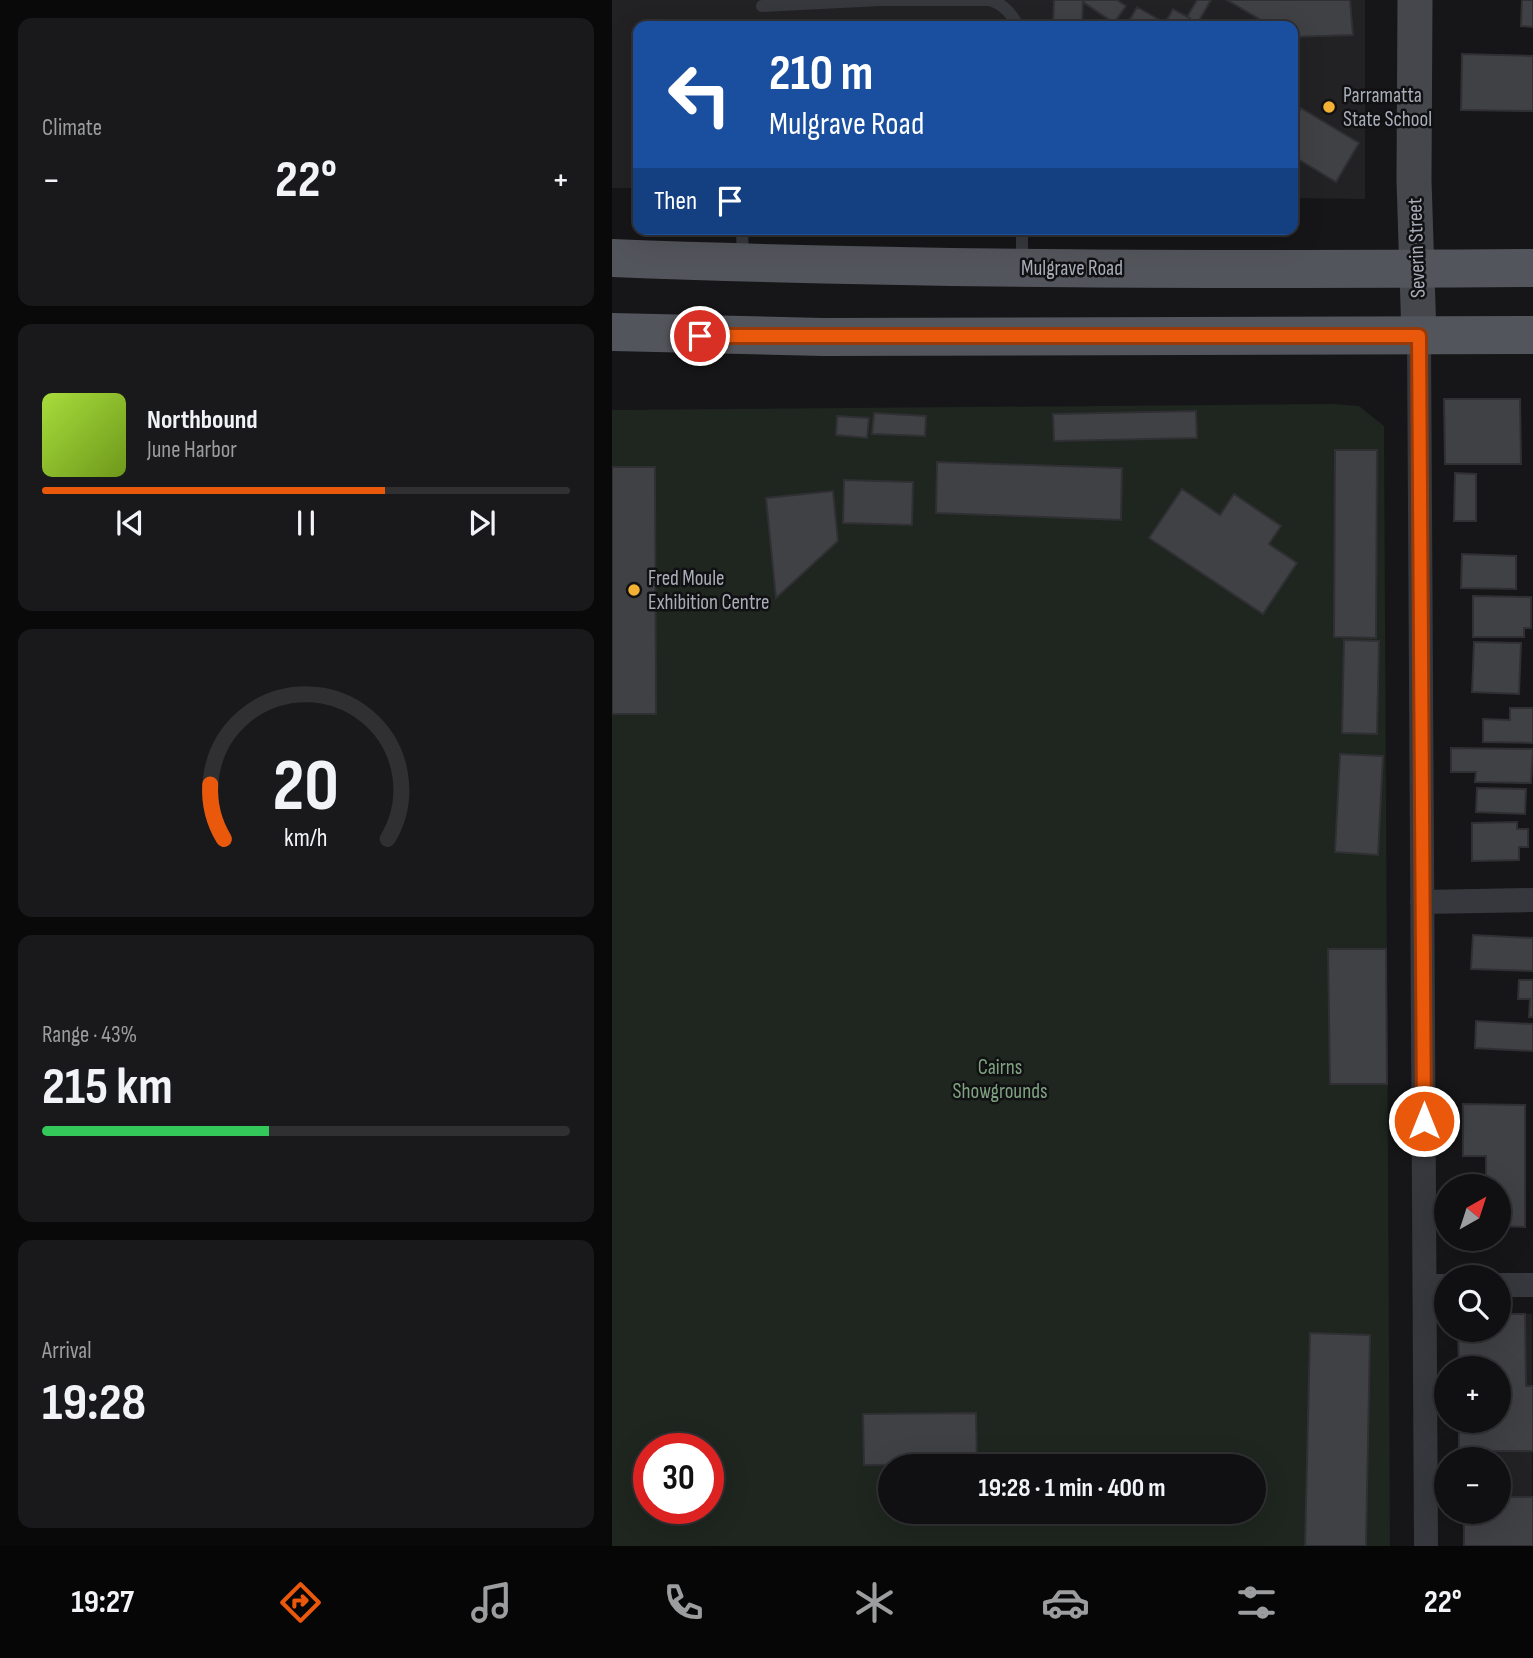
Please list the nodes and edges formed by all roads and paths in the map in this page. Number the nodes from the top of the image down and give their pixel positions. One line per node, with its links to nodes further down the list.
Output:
1 (1415, 0): 9 (street, Severin Street)
2 (761, 6): 3 (lane)
3 (1015, 21)
4 (1022, 235): 7 (lane)
5 (743, 246): 6 (main road, Mulgrave Road); 7 (main road, Mulgrave Road)
6 (612, 258)
7 (1022, 268): 9 (main road, Mulgrave Road)
8 (1532, 268): 9 (main road, Mulgrave Road)
9 (1417, 269): 12 (street, Severin Street)
10 (612, 332): 12 (main road)
11 (1532, 335): 12 (main road)
12 (1419, 336): 14 (street, Severin Street)
13 (1532, 900): 14 (street)
14 (1422, 902): 15 (street, Severin Street)
15 (1435, 1265)
16 (1511, 1285): 17 (street)
17 (1532, 1285)
18 (1434, 1338): 19 (street, Severin Street)
19 (1426, 1546)

